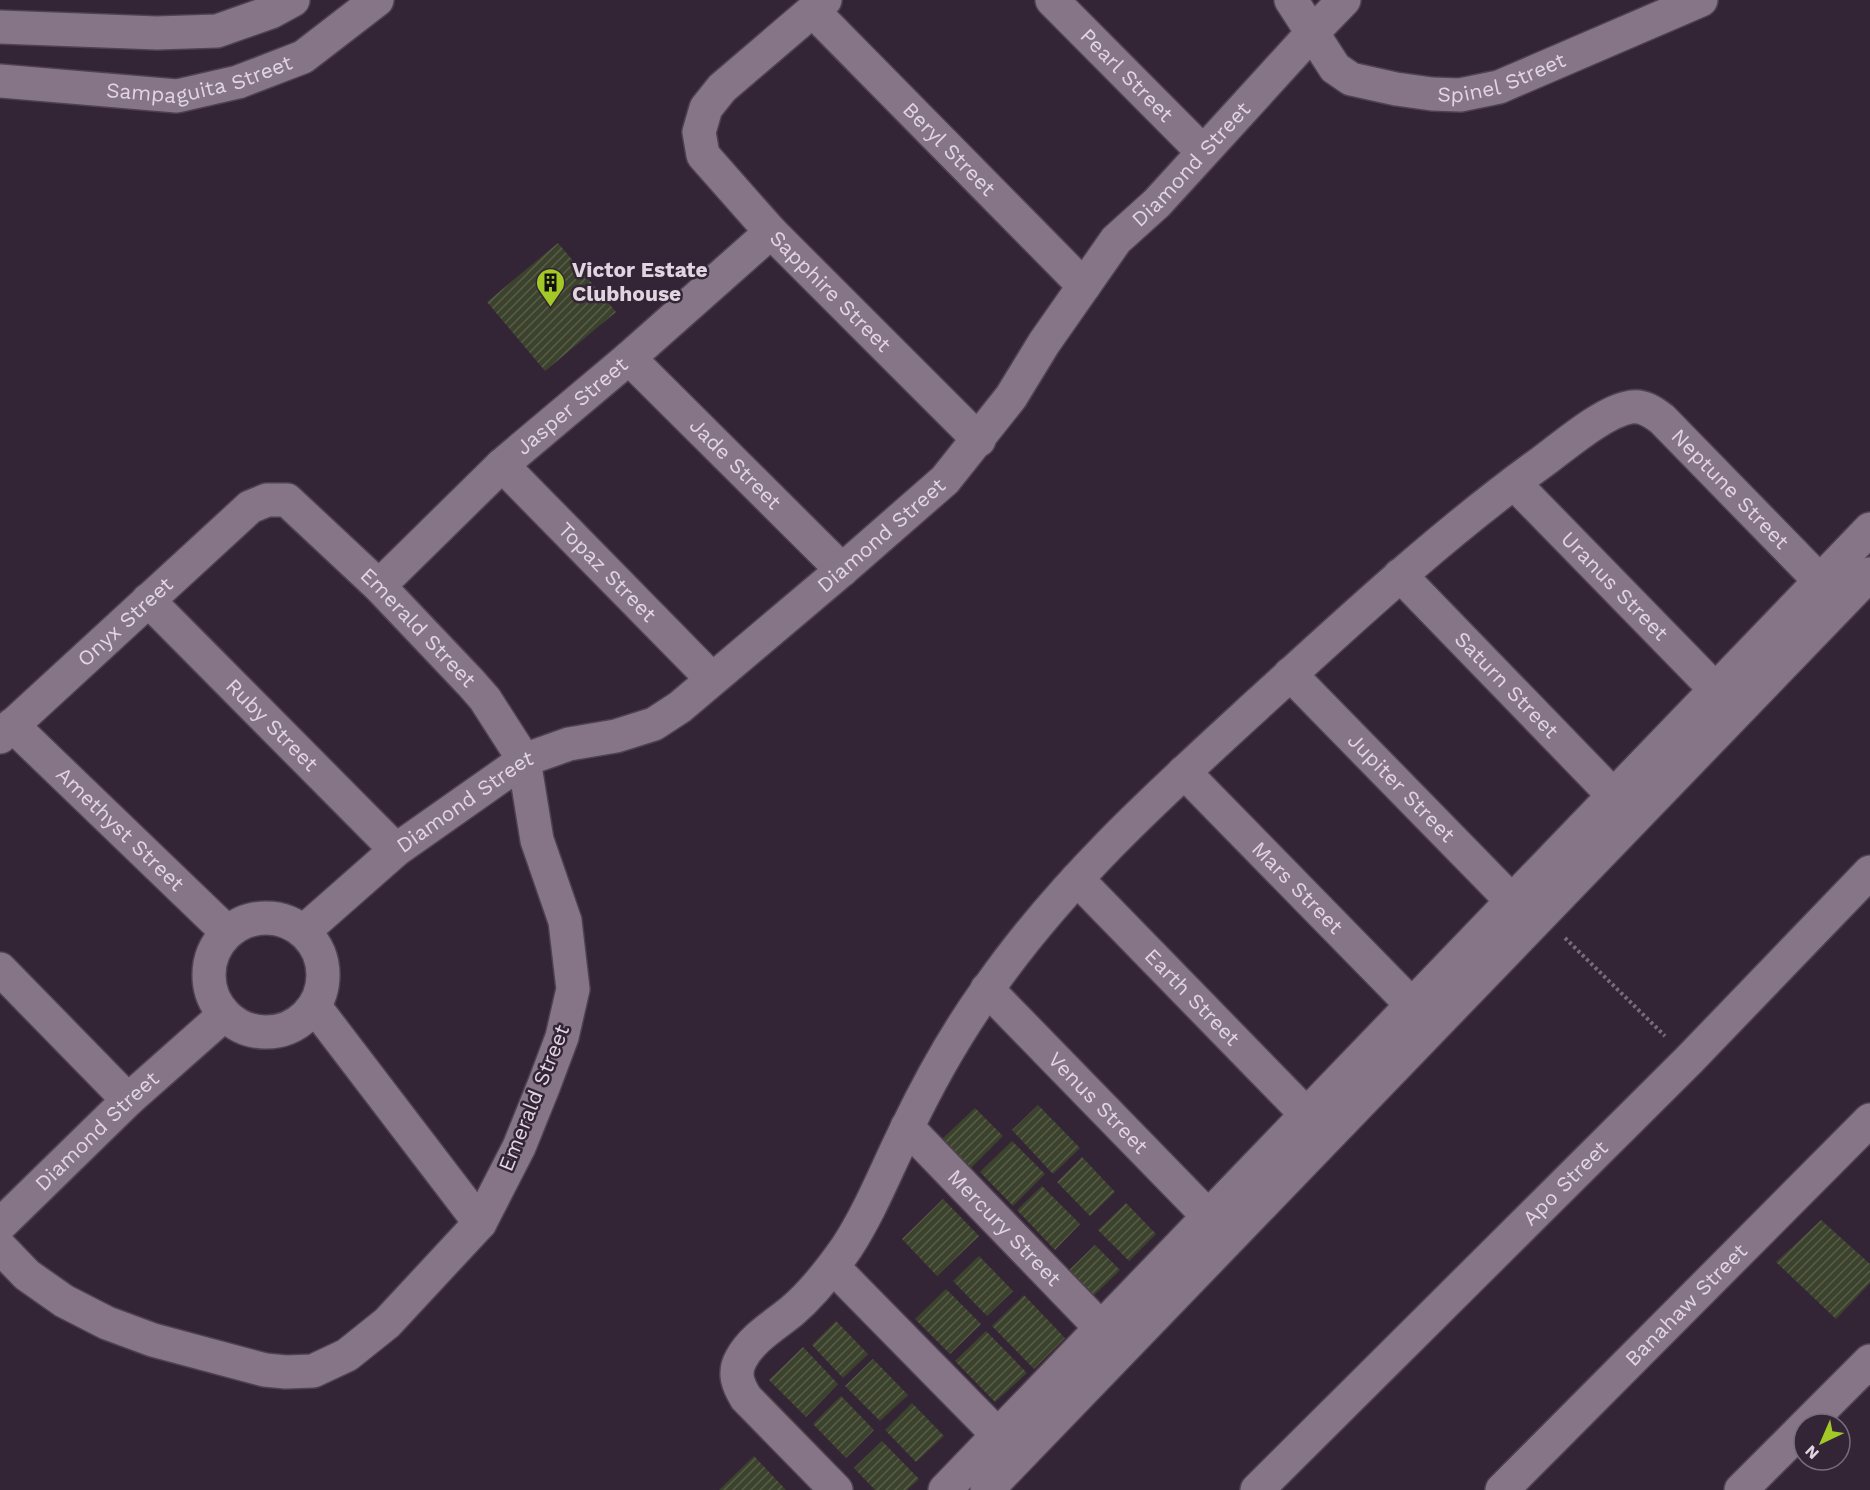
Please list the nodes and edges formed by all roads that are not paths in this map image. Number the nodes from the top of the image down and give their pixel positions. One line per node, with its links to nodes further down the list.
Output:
1 (293, 0): 8 (street, Sampaguita Street)
2 (377, 0): 10 (street, Sampaguita Street)
3 (1052, 0): 11 (street, Pearl Street)
4 (1291, 0): 9 (street, Spinel Street)
5 (1344, 0): 9 (street, Diamond Street)
6 (1701, 0): 9 (street, Spinel Street)
7 (819, 6): 12 (street, Sapphire Street); 13 (street, Beryl Street)
8 (0, 27)
9 (1313, 32): 11 (street, Diamond Street)
10 (0, 81)
11 (1203, 153): 13 (street, Diamond Street)
12 (771, 232): 14 (street, Jasper Street); 15 (street, Sapphire Street)
13 (1084, 286): 15 (street, Diamond Street)
14 (629, 358): 16 (street, Jasper Street); 20 (street, Jade Street)
15 (979, 440): 20 (street, Diamond Street)
16 (502, 465): 24 (street, Jasper Street); 27 (street, Topaz Street)
17 (1514, 483): 22 (street); 23 (street, Neptune Street); 28 (street, Uranus Street)
18 (250, 507): 24 (street, Emerald Street); 25 (street, Onyx Street)
19 (1870, 529): 23 (street)
20 (842, 570): 27 (street, Diamond Street)
21 (1870, 574): 60 (street)
22 (1400, 575): 26 (street); 32 (street, Saturn Street)
23 (1820, 581): 28 (street)
24 (379, 586): 30 (street, Emerald Street)
25 (148, 600): 29 (street, Onyx Street); 33 (street, Ruby Street)
26 (1290, 674): 31 (street); 36 (street, Jupiter Street)
27 (712, 679): 30 (street, Diamond Street)
28 (1716, 690): 32 (street)
29 (6, 731): 38 (street, Amethyst Street)
30 (524, 760): 33 (street, Diamond Street); 49 (street, Emerald Street)
31 (1184, 772): 35 (street); 41 (street, Mars Street)
32 (1614, 796): 36 (street)
33 (396, 850): 37 (street, Diamond Street)
34 (1870, 872): 61 (street, Apo Street)
35 (1077, 879): 40 (street); 45 (street, Earth Street)
36 (1512, 901): 41 (street)
37 (304, 931): 38 (street); 42 (street)
38 (227, 932): 43 (street)
39 (0, 969): 44 (street)
40 (987, 990): 47 (street); 48 (street, Venus Street)
41 (1412, 1005): 45 (street)
42 (315, 1007): 43 (street); 49 (street)
43 (224, 1015): 44 (street, Diamond Street)
44 (128, 1100): 50 (street, Diamond Street)
45 (1306, 1115): 48 (street)
46 (1870, 1120): 62 (street, Banahaw Street)
47 (907, 1127): 52 (street); 53 (street, Mercury Street)
48 (1208, 1216): 53 (street)
49 (480, 1223): 51 (street, Emerald Street)
50 (0, 1225)
51 (0, 1247)
52 (833, 1267): 56 (street); 58 (street)
53 (1101, 1328): 56 (street)
54 (1870, 1361): 55 (street)
55 (1818, 1412)
56 (998, 1436): 59 (street)
57 (1792, 1438): 63 (street)
58 (836, 1490)
59 (945, 1490)
60 (987, 1490)
61 (1257, 1490)
62 (1502, 1490)
63 (1741, 1490)

